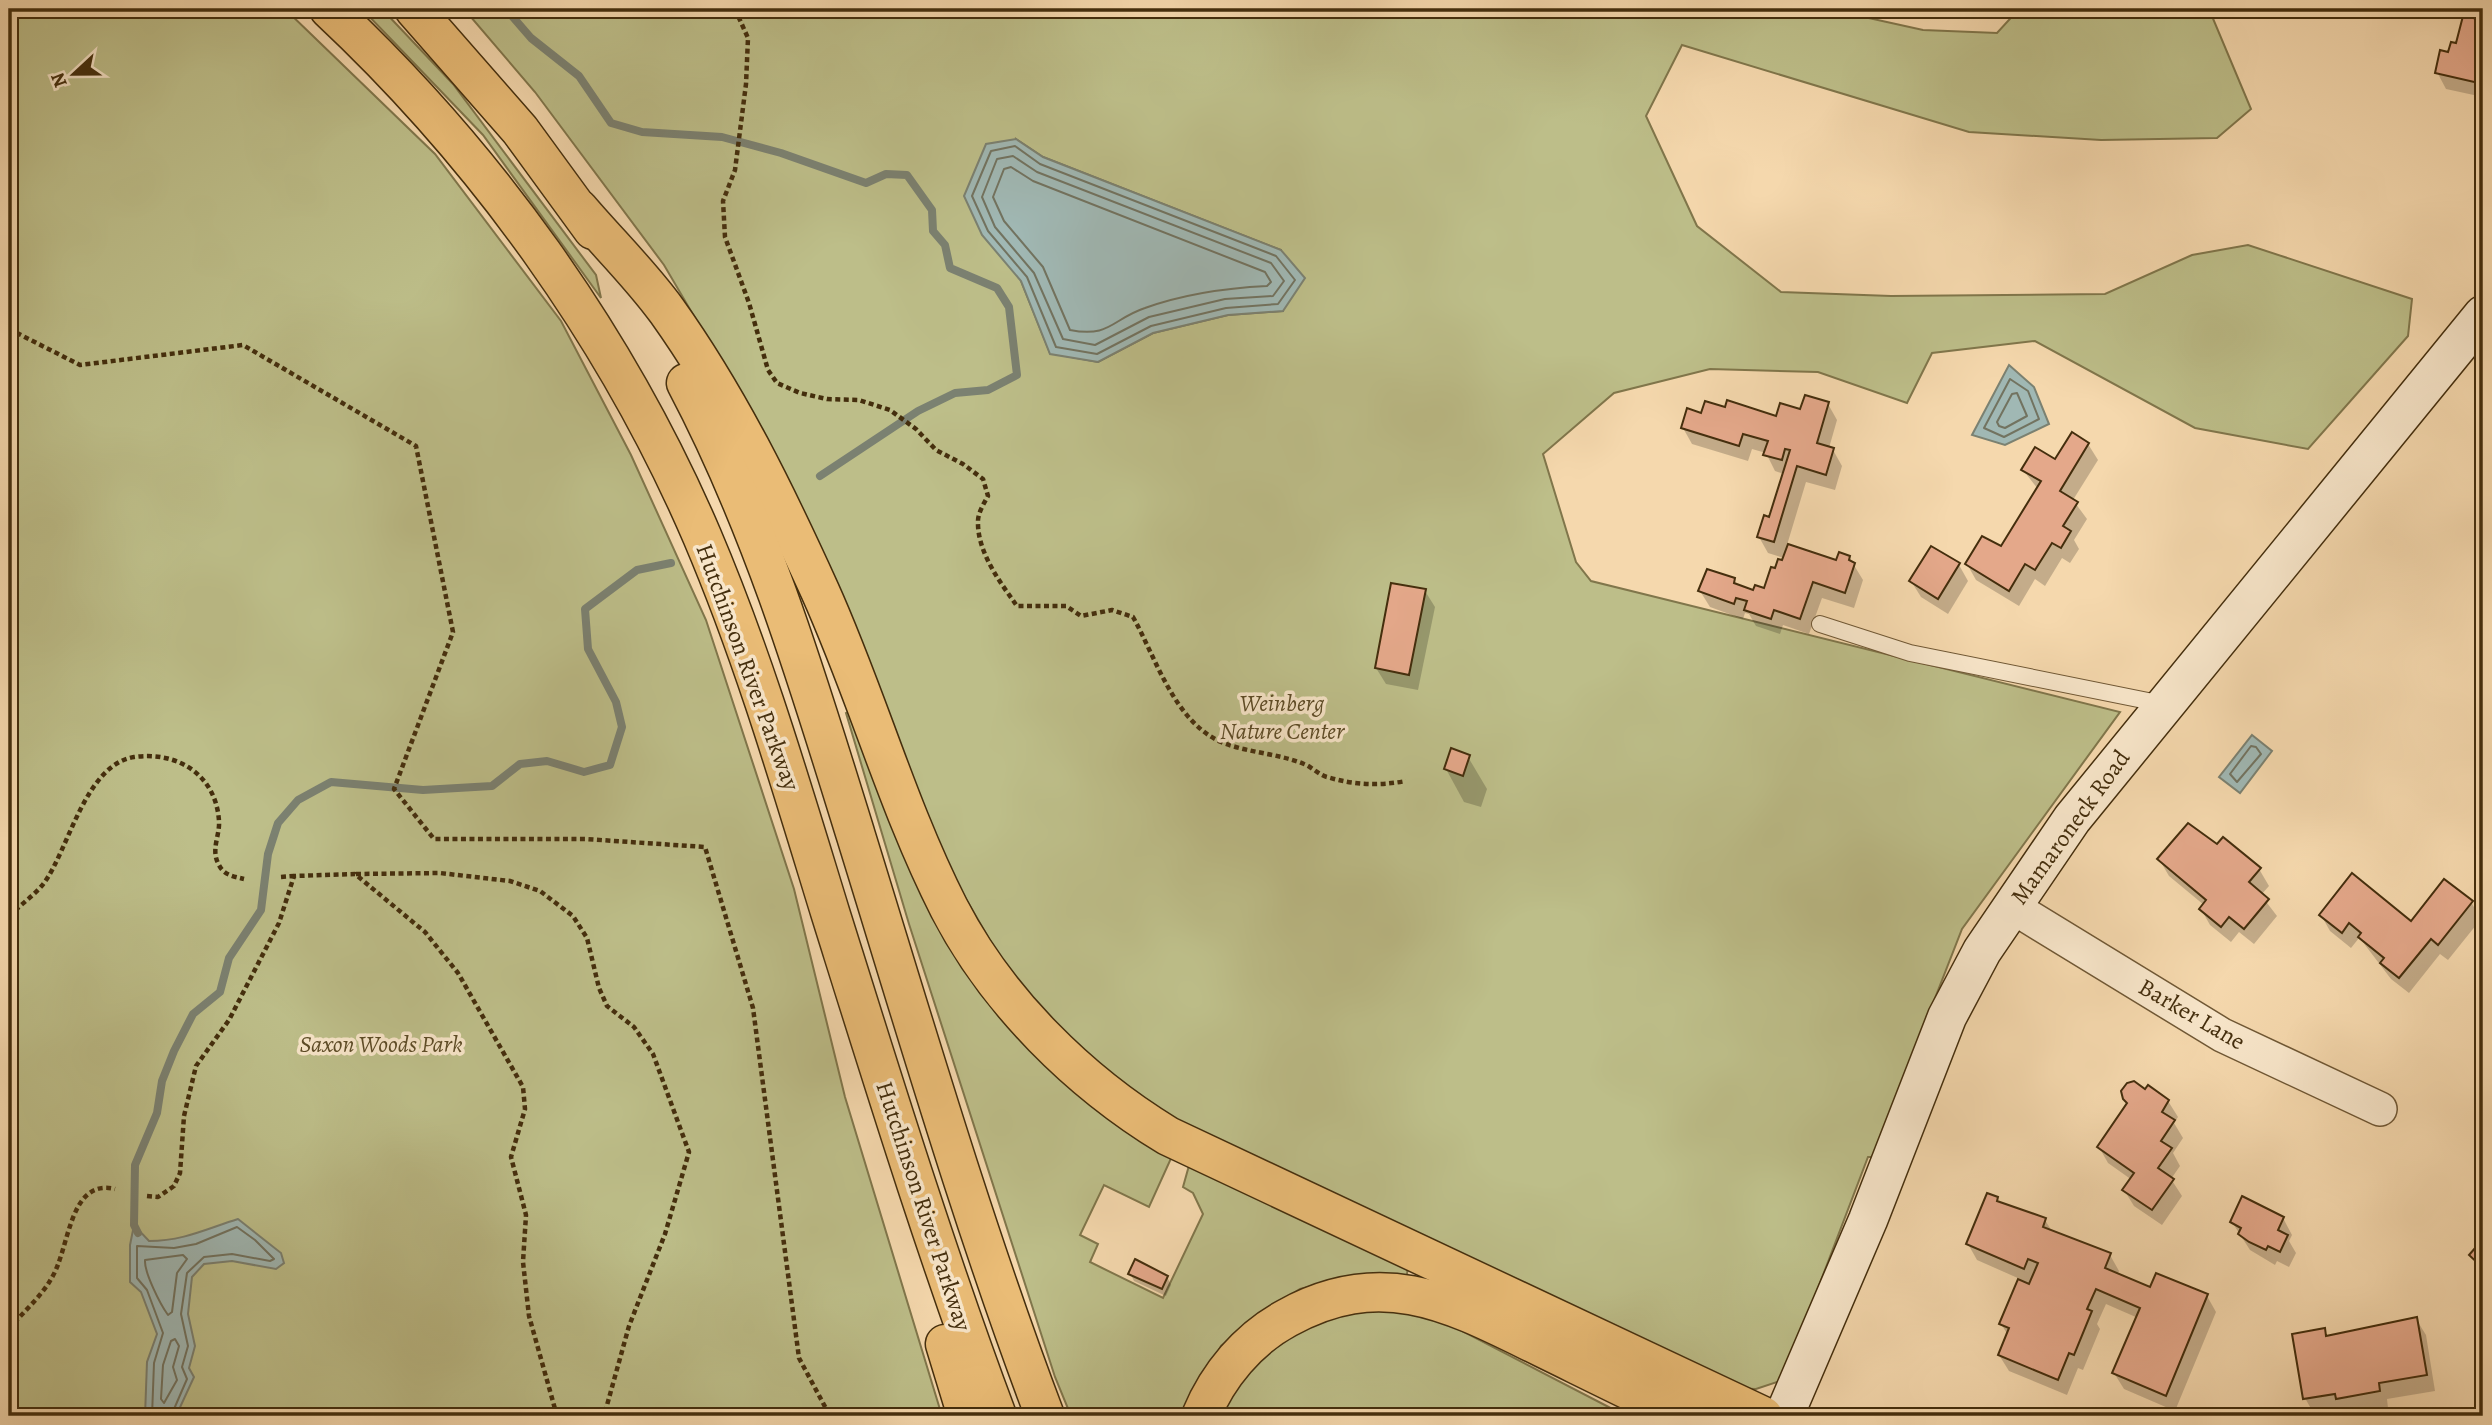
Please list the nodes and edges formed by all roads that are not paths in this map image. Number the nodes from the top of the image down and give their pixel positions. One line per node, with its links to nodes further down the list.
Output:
1 (329, 9): 9 (highway, Hutchinson River Parkway)
2 (414, 9): 3 (highway, Hutchinson River Parkway)
3 (579, 209): 12 (highway, Hutchinson River Parkway); 15 (highway)
4 (2483, 315): 6 (street, Mamaroneck Road)
5 (1820, 624): 6 (lane)
6 (2163, 704): 7 (street, Mamaroneck Road)
7 (2011, 906): 8 (street, Barker Lane); 16 (street, Mamaroneck Road)
8 (2380, 1109)
9 (901, 1137): 10 (highway); 11 (highway, Hutchinson River Parkway)
10 (967, 1416)
11 (997, 1416)
12 (1045, 1416)
13 (1201, 1416): 14 (highway)
14 (1683, 1416)
15 (1763, 1416)
16 (1784, 1416)

